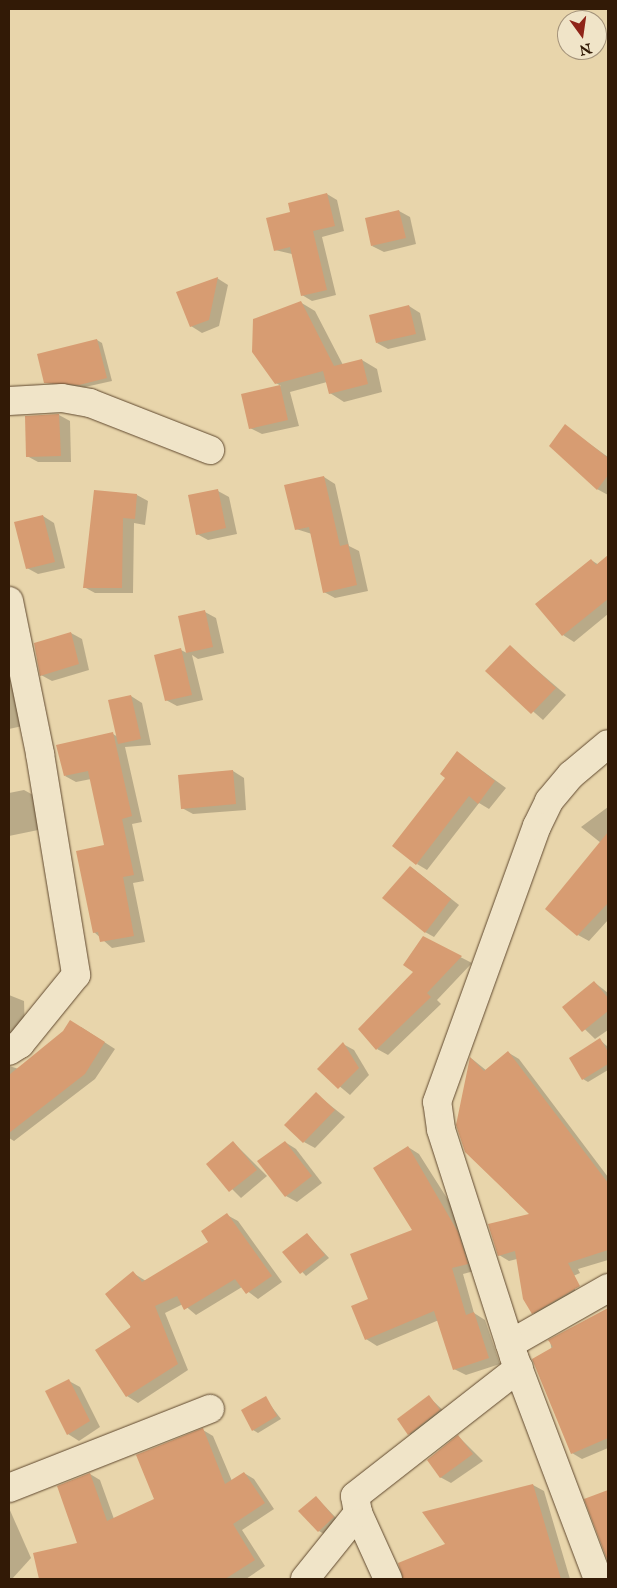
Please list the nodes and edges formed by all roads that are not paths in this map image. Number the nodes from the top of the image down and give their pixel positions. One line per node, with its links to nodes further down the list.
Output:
1 (9, 400): 2 (street)
2 (210, 450)
3 (9, 611): 5 (street)
4 (608, 744): 7 (street)
5 (9, 1051)
6 (608, 1288): 7 (street)
7 (514, 1356): 10 (street); 13 (street)
8 (210, 1409): 9 (street)
9 (9, 1488)
10 (358, 1513): 11 (street); 12 (street)
11 (305, 1579)
12 (388, 1579)
13 (598, 1579)

